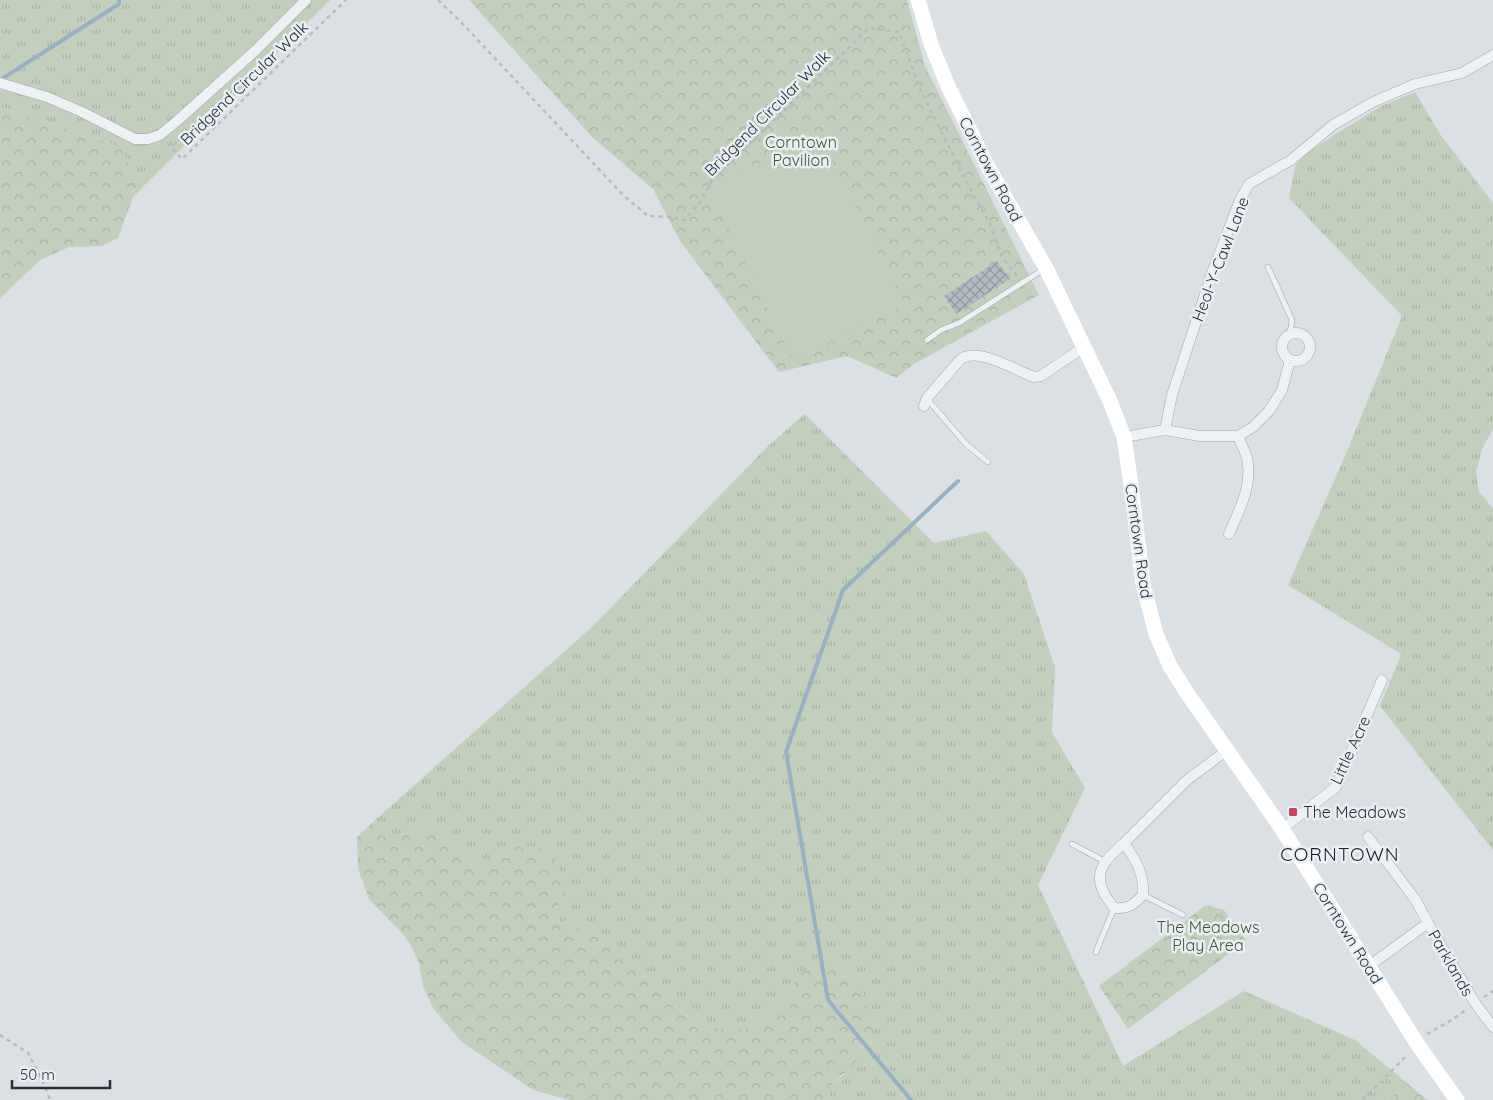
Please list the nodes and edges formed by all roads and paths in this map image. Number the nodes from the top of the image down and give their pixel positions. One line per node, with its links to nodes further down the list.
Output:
1 (306, 0): 7 (street)
2 (346, 0): 7 (path, Bridgend Circular Walk)
3 (438, 0): 10 (path, Bridgend Circular Walk)
4 (918, 0): 9 (main road, Corntown Road)
5 (1493, 55): 16 (street, Heol-Y-Cawl Lane)
6 (0, 83): 7 (street)
7 (160, 135)
8 (1268, 267): 11 (lane)
9 (1046, 268): 10 (lane); 13 (main road, Corntown Road)
10 (1022, 283): 12 (lane)
11 (1290, 334): 14 (street); 14 (street)
12 (927, 340)
13 (1084, 347): 15 (street); 18 (main road, Corntown Road)
14 (1290, 360): 17 (street)
15 (925, 402): 19 (lane)
16 (1165, 430): 17 (street); 18 (street)
17 (1238, 436): 20 (street)
18 (1124, 437): 22 (main road, Corntown Road)
19 (988, 462)
20 (1229, 534)
21 (1382, 680): 23 (street, Little Acre)
22 (1226, 751): 23 (main road, Corntown Road); 25 (street)
23 (1282, 828): 33 (main road, Corntown Road)
24 (1368, 837): 31 (street, Parklands)
25 (1124, 843): 27 (street); 28 (street)
26 (1072, 844): 27 (lane)
27 (1104, 861): 29 (street)
28 (1143, 895): 29 (street); 30 (lane)
29 (1114, 908): 32 (lane)
30 (1183, 915)
31 (1428, 924): 33 (street, Parklands); 35 (street, Parklands)
32 (1096, 952)
33 (1369, 966): 38 (main road, Corntown Road)
34 (1493, 991): 35 (path)
35 (1474, 1003): 36 (street, Parklands); 38 (path)
36 (1493, 1027)
37 (0, 1035): 39 (path)
38 (1418, 1045): 40 (path); 41 (main road, Corntown Road)
39 (50, 1100)
40 (1363, 1100)
41 (1456, 1100)

